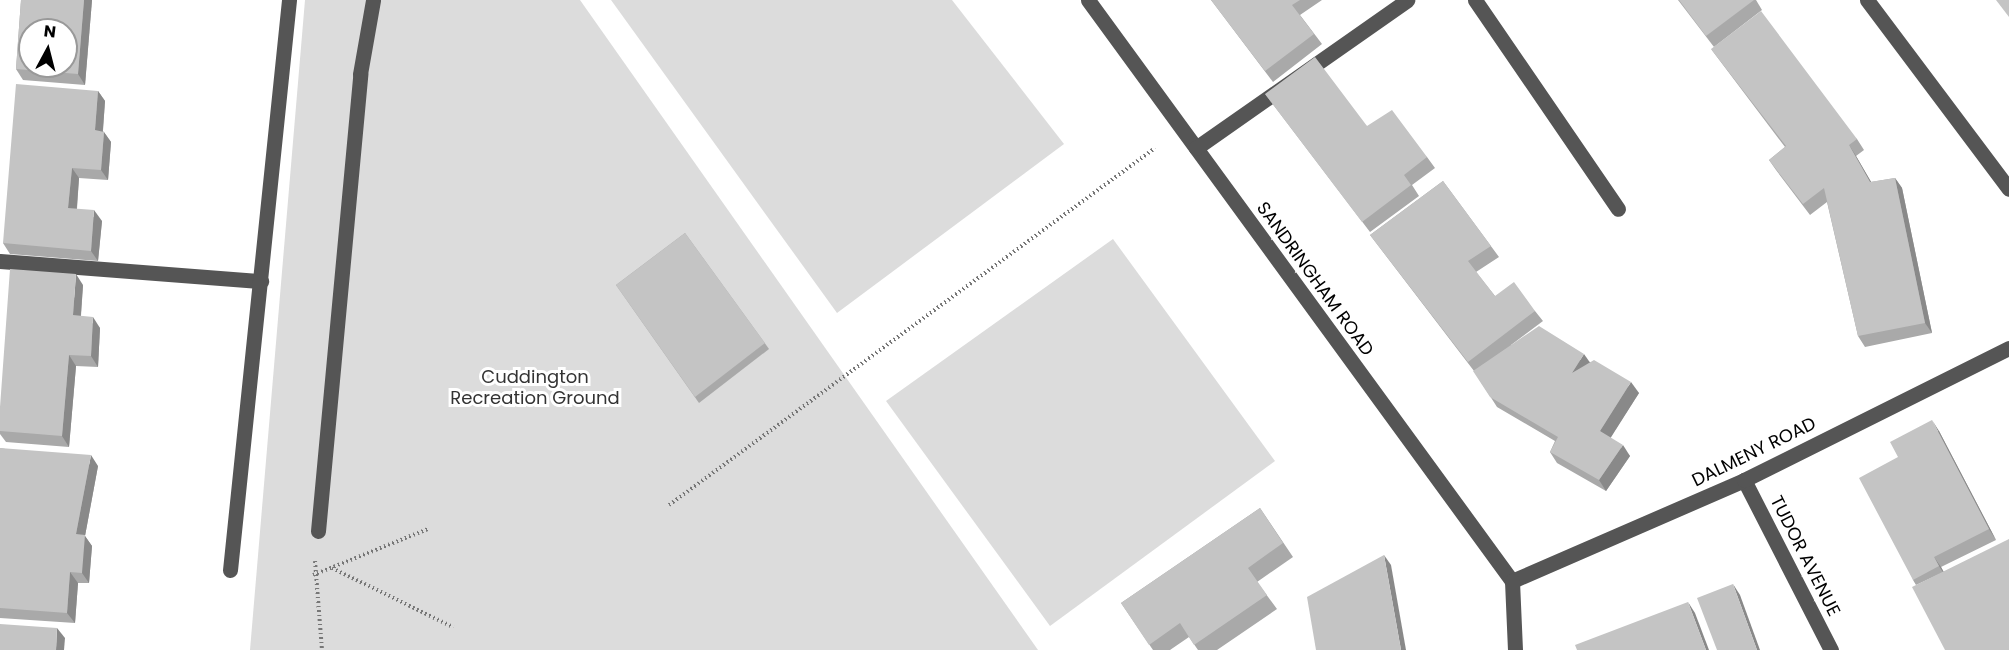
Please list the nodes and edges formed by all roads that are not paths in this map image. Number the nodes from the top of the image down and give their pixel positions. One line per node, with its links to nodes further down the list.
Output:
1 (289, 0): 11 (street)
2 (373, 0): 14 (street)
3 (1088, 0): 7 (street, SANDRINGHAM ROAD)
4 (1407, 0): 7 (street)
5 (1868, 0): 8 (street)
6 (1481, 2): 9 (street)
7 (1196, 148): 16 (street, SANDRINGHAM ROAD)
8 (2009, 189)
9 (1618, 209)
10 (0, 261): 11 (street)
11 (261, 281): 15 (street)
12 (2009, 348): 13 (street, DALMENY ROAD)
13 (1744, 480): 16 (street, DALMENY ROAD); 18 (street, TUDOR AVENUE)
14 (318, 531)
15 (230, 570)
16 (1512, 581): 17 (street)
17 (1515, 650)
18 (1831, 650)

